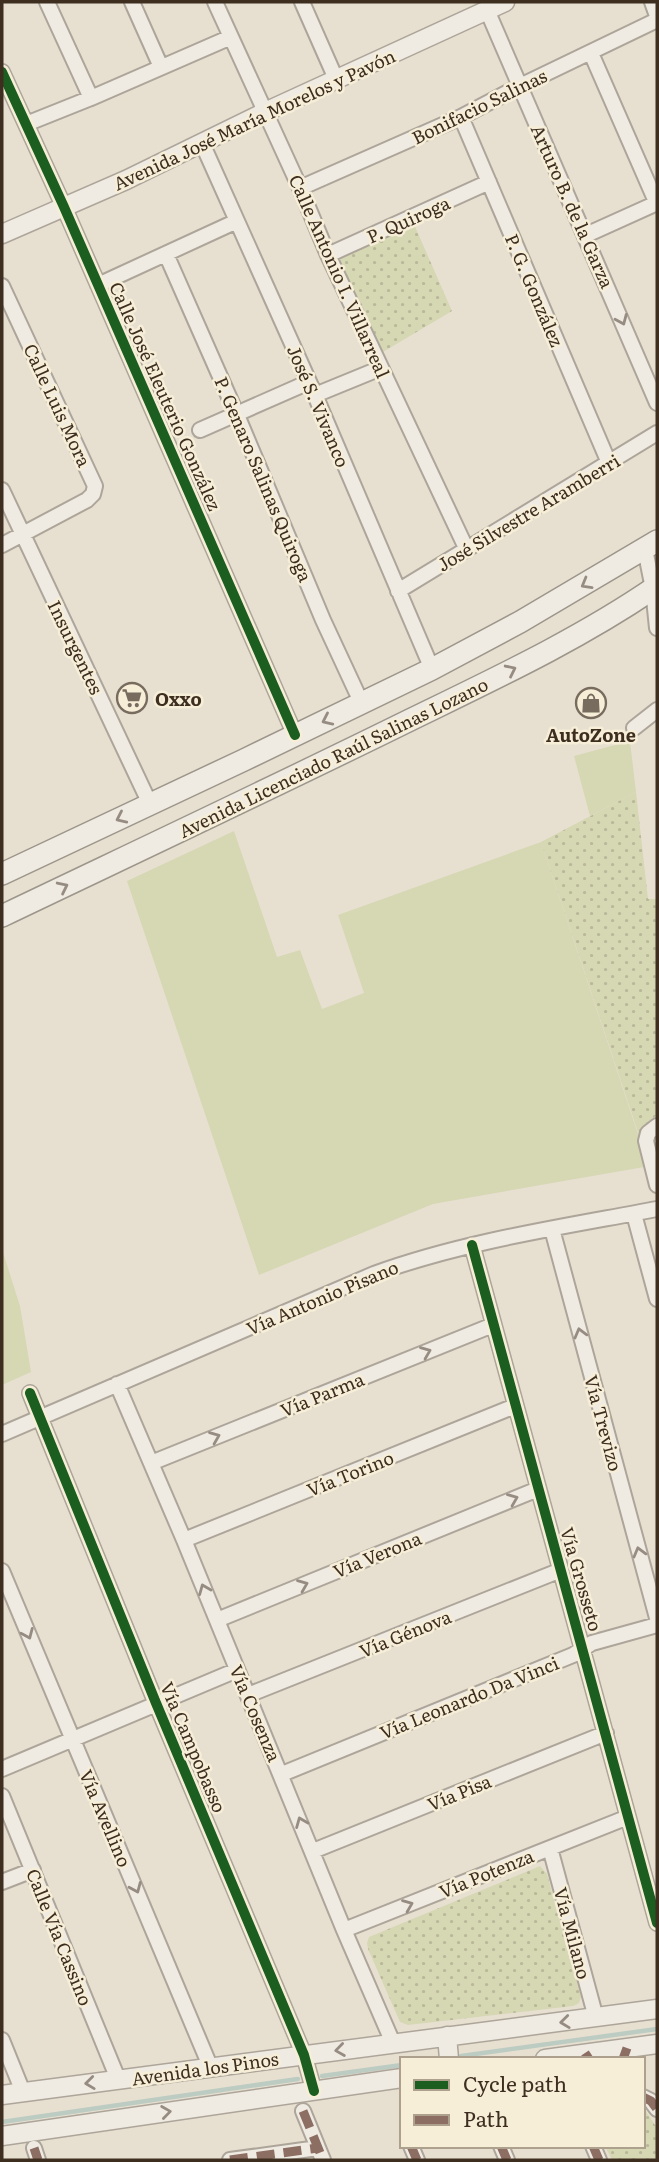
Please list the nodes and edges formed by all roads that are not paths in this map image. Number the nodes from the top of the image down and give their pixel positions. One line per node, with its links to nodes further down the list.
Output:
1 (47, 2): 15 (street)
2 (132, 2): 11 (street)
3 (215, 2): 9 (street, Calle Antonio I. Villarreal)
4 (505, 2): 7 (street, Avenida José María Morelos y Pavón)
5 (652, 2): 8 (street)
6 (306, 3): 13 (street)
7 (487, 10): 13 (street, Avenida José María Morelos y Pavón); 14 (street, Arturo B. de la Garza)
8 (657, 18): 10 (street, Bonifacio Salinas)
9 (231, 37): 11 (street); 16 (street, Calle Antonio I. Villarreal)
10 (591, 54): 14 (street, Bonifacio Salinas); 22 (street)
11 (161, 67): 15 (street)
12 (2, 72): 18 (street, Calle José Eleuterio González)
13 (336, 79): 16 (street, Avenida José María Morelos y Pavón)
14 (520, 86): 17 (street, Bonifacio Salinas); 26 (street, Arturo B. de la Garza)
15 (91, 98): 18 (street)
16 (265, 113): 19 (street, Avenida José María Morelos y Pavón); 21 (street, Calle Antonio I. Villarreal)
17 (461, 117): 20 (street, P. G. González); 21 (street, Bonifacio Salinas)
18 (26, 124): 23 (street, Calle José Eleuterio González)
19 (202, 144): 23 (street, Avenida José María Morelos y Pavón); 24 (street, José S. Vivanco)
20 (489, 182): 28 (street, P. Quiroga); 37 (street, P. G. González)
21 (300, 188): 28 (street, Calle Antonio I. Villarreal)
22 (657, 204): 26 (street)
23 (64, 207): 25 (street, Avenida José María Morelos y Pavón); 29 (street, Calle José Eleuterio González)
24 (237, 221): 27 (street); 32 (street, José S. Vivanco)
25 (2, 234)
26 (586, 234): 33 (street, Arturo B. de la Garza, one-way to 33)
27 (166, 254): 29 (street); 34 (street, P. Genaro Salinas Quiroga)
28 (328, 255): 31 (street, Calle Antonio I. Villarreal)
29 (98, 285): 50 (street, Calle José Eleuterio González)
30 (2, 286): 39 (street, Calle Luis Mora)
31 (381, 368): 32 (street); 42 (street, Calle Antonio I. Villarreal)
32 (312, 388): 34 (street); 44 (street, José S. Vivanco)
33 (657, 402)
34 (237, 415): 35 (street); 47 (street, P. Genaro Salinas Quiroga)
35 (200, 430)
36 (657, 433): 37 (street, José Silvestre Aramberri)
37 (609, 463): 42 (street, José Silvestre Aramberri)
38 (2, 490): 39 (street, Insurgentes)
39 (22, 534): 40 (street); 51 (street, Insurgentes)
40 (2, 545)
41 (651, 545): 43 (street); 46 (main road, Avenida Licenciado Raúl Salinas Lozano, one-way to 46)
42 (467, 550): 44 (street, José Silvestre Aramberri)
43 (655, 587): 45 (street); 53 (main road, Avenida Licenciado Raúl Salinas Lozano, one-way to 43)
44 (398, 591): 46 (street, José S. Vivanco)
45 (657, 628)
46 (432, 669): 47 (main road, Avenida Licenciado Raúl Salinas Lozano)
47 (362, 704): 50 (main road, Avenida Licenciado Raúl Salinas Lozano, one-way to 50)
48 (657, 710): 49 (street)
49 (634, 728)
50 (295, 735): 51 (main road, Avenida Licenciado Raúl Salinas Lozano)
51 (150, 804): 52 (main road, Avenida Licenciado Raúl Salinas Lozano, one-way to 52)
52 (2, 874)
53 (2, 916)
54 (657, 1126): 55 (street)
55 (657, 1185)
56 (657, 1209): 57 (street, Vía Antonio Pisano)
57 (634, 1214): 58 (street, Vía Antonio Pisano); 60 (street)
58 (552, 1229): 59 (street, Vía Antonio Pisano); 72 (street, Vía Trevizo, one-way to 58)
59 (472, 1245): 61 (street, Vía Grosseto); 62 (street, Vía Antonio Pisano)
60 (657, 1299)
61 (493, 1325): 64 (street, Vía Grosseto); 67 (street, Vía Parma, one-way to 61)
62 (117, 1384): 65 (street, Vía Antonio Pisano); 67 (street, Vía Cosenza)
63 (30, 1393): 65 (street, Vía Campobasso)
64 (516, 1406): 68 (street, Vía Grosseto); 69 (street, Vía Torino)
65 (39, 1417): 66 (street, Vía Antonio Pisano); 78 (street, Vía Campobasso)
66 (2, 1434)
67 (151, 1463): 69 (street, Vía Cosenza)
68 (538, 1489): 70 (street, Vía Grosseto); 73 (street, Vía Verona, one-way to 68)
69 (184, 1540): 73 (street, Vía Cosenza, one-way to 69)
70 (561, 1570): 75 (street, Vía Grosseto); 77 (street, Vía Génova)
71 (2, 1571): 80 (street, Vía Avellino, one-way to 80)
72 (657, 1618)
73 (217, 1620): 76 (street, Vía Cosenza)
74 (657, 1625): 75 (street, Vía Leonardo Da Vinci)
75 (583, 1649): 79 (street, Vía Grosseto); 82 (street, Vía Leonardo Da Vinci)
76 (237, 1670): 77 (street, Vía Cosenza); 78 (street)
77 (248, 1695): 82 (street, Vía Cosenza)
78 (156, 1703): 80 (street); 98 (street, Vía Campobasso)
79 (606, 1732): 84 (street, Vía Grosseto); 86 (street, Vía Pisa)
80 (73, 1739): 81 (street); 101 (street, Vía Avellino, one-way to 101)
81 (2, 1769)
82 (282, 1774): 86 (street, Vía Cosenza, one-way to 82)
83 (2, 1796): 87 (street, Calle Vía Cassino)
84 (628, 1817): 85 (street, Vía Potenza); 89 (street, Vía Grosseto)
85 (550, 1848): 90 (street, Vía Potenza, one-way to 85); 92 (street, Vía Milano)
86 (313, 1851): 90 (street, Vía Cosenza)
87 (33, 1870): 88 (street); 103 (street, Calle Vía Cassino)
88 (2, 1882)
89 (657, 1923)
90 (344, 1930): 95 (street, Vía Cosenza)
91 (657, 2009): 92 (street, Avenida los Pinos)
92 (596, 2018): 93 (street, Avenida los Pinos, one-way to 93)
93 (447, 2036): 95 (street, Avenida los Pinos); 100 (street)
94 (2, 2040): 105 (street)
95 (393, 2043): 98 (street, Avenida los Pinos, one-way to 98)
96 (657, 2044): 97 (street)
97 (625, 2053): 99 (street)
98 (304, 2054): 101 (street, Avenida los Pinos); 104 (street, Vía Campobasso)
99 (587, 2056)
100 (449, 2057)
101 (210, 2066): 103 (street, Avenida los Pinos)
102 (400, 2078): 104 (street)
103 (118, 2079): 105 (street, Avenida los Pinos, one-way to 105)
104 (314, 2091): 108 (street, one-way to 104)
105 (23, 2092): 106 (street, Avenida los Pinos)
106 (2, 2095)
107 (303, 2111): 109 (street)
108 (2, 2136)
109 (321, 2154): 110 (street)
110 (230, 2160)

